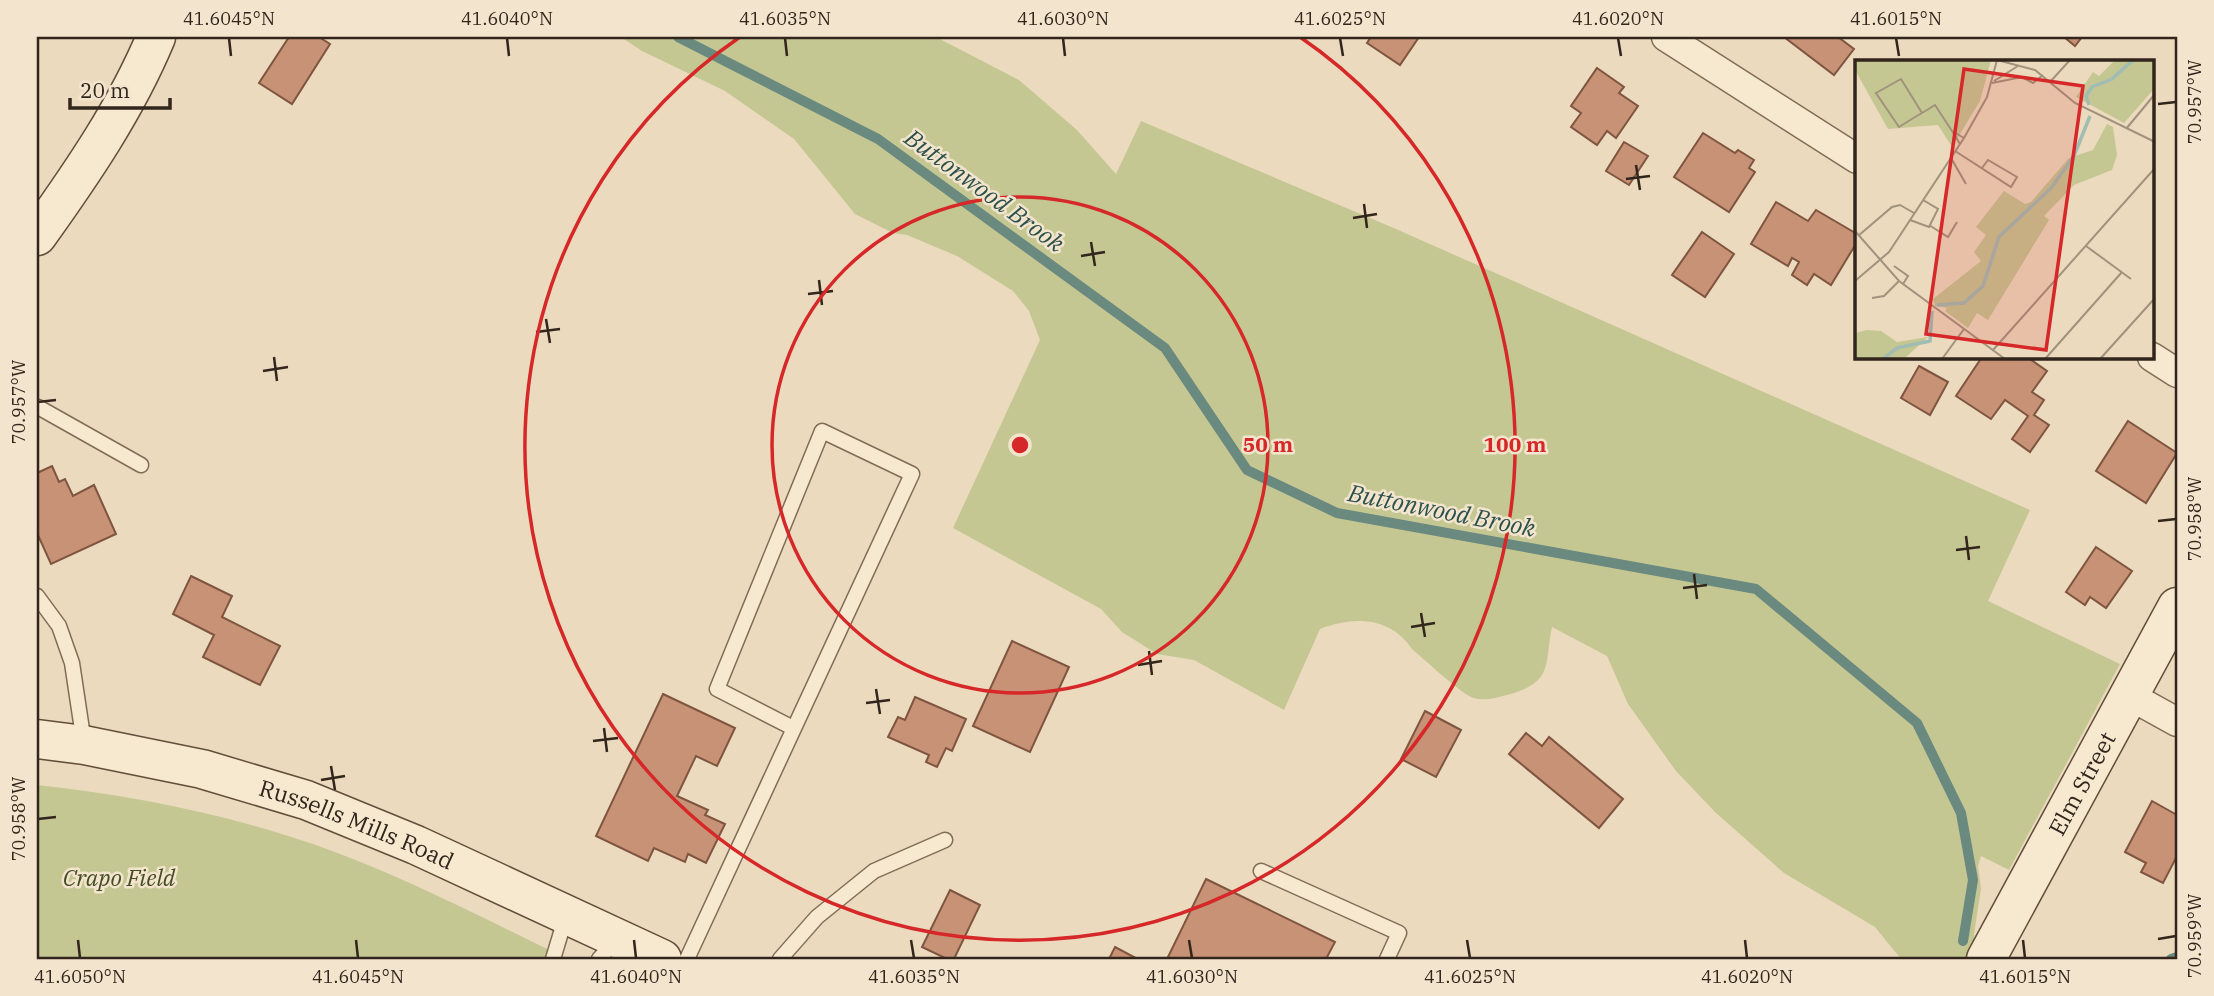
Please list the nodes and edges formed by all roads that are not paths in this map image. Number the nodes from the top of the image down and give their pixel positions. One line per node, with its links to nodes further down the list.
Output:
1 (156, 37): 4 (main road)
2 (1666, 37): 3 (street)
3 (1855, 158)
4 (37, 236)
5 (2154, 358): 6 (street)
6 (2177, 373)
7 (37, 408): 8 (lane)
8 (141, 465)
9 (37, 596): 16 (lane)
10 (2177, 607): 11 (main road, Elm Street)
11 (2130, 696): 13 (street); 26 (main road, Elm Street)
12 (37, 714): 16 (main road)
13 (2177, 722)
14 (793, 728): 14 (lane); 23 (lane)
15 (37, 739): 16 (main road, Russells Mills Road)
16 (84, 744): 19 (main road, Russells Mills Road)
17 (945, 840): 24 (lane)
18 (1261, 871): 25 (lane)
19 (567, 915): 20 (main road, Russells Mills Road); 21 (lane)
20 (608, 949): 22 (main road, Russells Mills Road)
21 (553, 959)
22 (662, 959)
23 (687, 959)
24 (780, 959)
25 (1387, 959)
26 (1986, 959)

